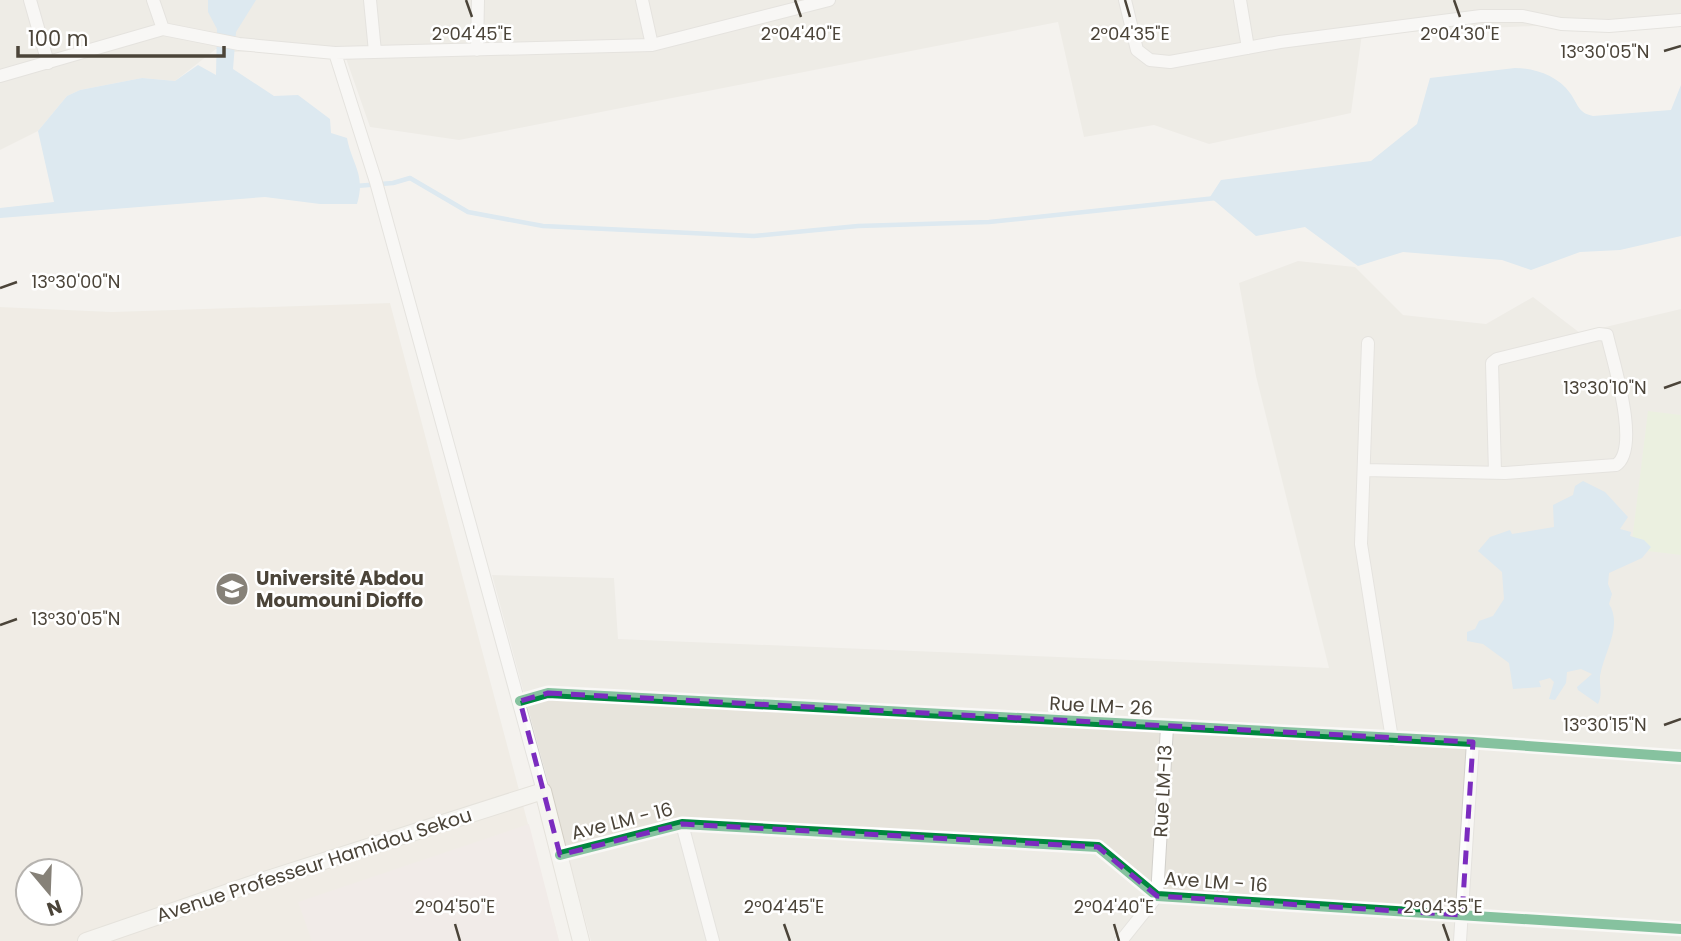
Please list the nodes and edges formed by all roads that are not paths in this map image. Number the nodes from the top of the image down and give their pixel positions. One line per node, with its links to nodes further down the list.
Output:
1 (30, 0): 16 (street)
2 (153, 0): 10 (street)
3 (370, 0): 14 (street)
4 (478, 0): 13 (street)
5 (642, 0): 11 (street)
6 (829, 0): 11 (street)
7 (1125, 0): 12 (street)
8 (1240, 0): 12 (street)
9 (1681, 20): 12 (street)
10 (163, 29): 15 (street); 16 (street)
11 (652, 45): 13 (street)
12 (1248, 48)
13 (477, 50): 14 (street)
14 (375, 52): 15 (street)
15 (335, 53): 21 (street)
16 (48, 63): 17 (street)
17 (0, 76)
18 (1368, 343): 19 (street)
19 (1364, 470): 20 (street); 23 (street)
20 (1495, 473): 20 (street)
21 (520, 701): 22 (street, Rue LM- 26); 26 (street)
22 (1167, 727): 23 (street, Rue LM- 26); 29 (street, Rue LM-13)
23 (1392, 739): 24 (street, Rue LM- 26)
24 (1473, 742): 25 (street, Rue LM- 26); 30 (street)
25 (1681, 757)
26 (542, 791): 28 (street); 32 (street, Avenue Professeur Hamidou Sekou)
27 (682, 824): 28 (street, Ave LM - 16); 29 (street, Ave LM - 16); 34 (street)
28 (560, 855): 33 (street)
29 (1157, 896): 30 (street, Ave LM - 16); 35 (street)
30 (1461, 915): 31 (street, Ave LM - 16); 36 (street)
31 (1681, 929)
32 (86, 941)
33 (581, 941)
34 (713, 941)
35 (1121, 941)
36 (1460, 941)

